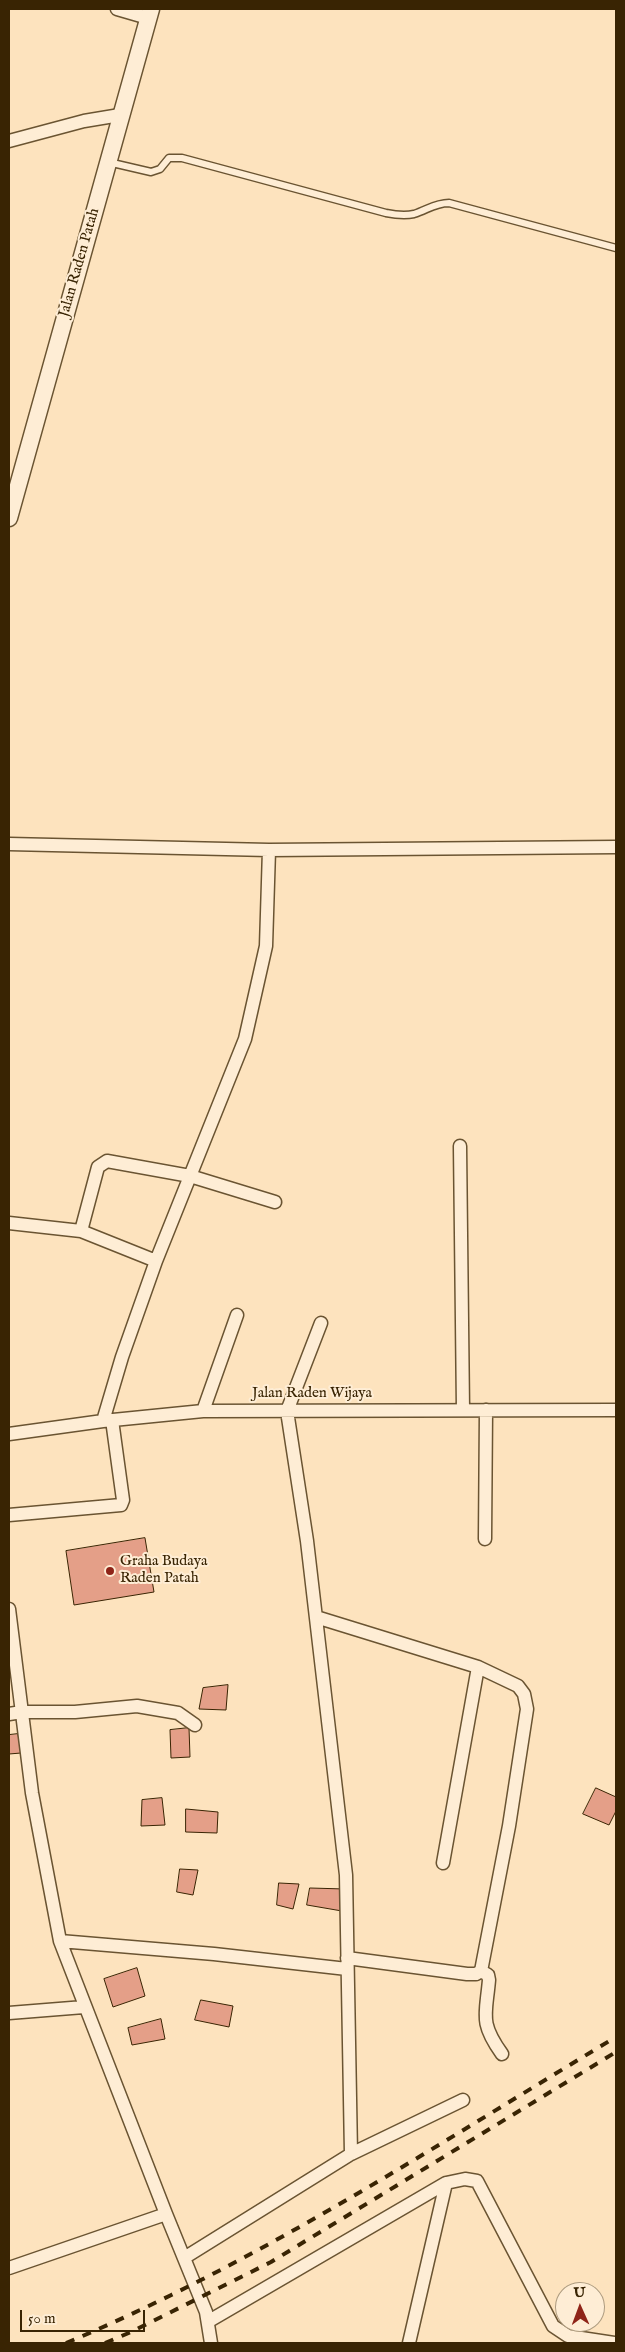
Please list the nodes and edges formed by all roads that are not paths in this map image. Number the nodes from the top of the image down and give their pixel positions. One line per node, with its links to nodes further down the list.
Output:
1 (117, 9): 2 (street)
2 (150, 13): 3 (street, Jalan Raden Patah)
3 (120, 115): 4 (street); 5 (street, Jalan Raden Patah)
4 (10, 142)
5 (108, 162): 6 (lane); 7 (street, Jalan Raden Patah)
6 (616, 248)
7 (9, 518)
8 (9, 844): 10 (street)
9 (616, 847): 10 (street)
10 (269, 850): 12 (street)
11 (460, 1146): 19 (street)
12 (190, 1176): 13 (street); 15 (street); 16 (street)
13 (275, 1202)
14 (9, 1223): 15 (street)
15 (81, 1231): 16 (street)
16 (156, 1261): 24 (street)
17 (238, 1316): 22 (street)
18 (321, 1323): 23 (street)
19 (463, 1410): 20 (street, Jalan Raden Wijaya); 23 (street, Jalan Raden Wijaya)
20 (486, 1410): 21 (street, Jalan Raden Wijaya); 27 (street)
21 (616, 1410)
22 (203, 1411): 23 (street, Jalan Raden Wijaya); 24 (street, Jalan Raden Wijaya)
23 (287, 1411): 29 (street)
24 (107, 1420): 25 (street, Jalan Raden Wijaya); 26 (street)
25 (9, 1434)
26 (9, 1515)
27 (485, 1539)
28 (9, 1609): 31 (street)
29 (316, 1617): 30 (street); 36 (street)
30 (478, 1667): 34 (street); 37 (street)
31 (22, 1712): 32 (street); 33 (street); 35 (street)
32 (9, 1714)
33 (195, 1725)
34 (443, 1863)
35 (60, 1942): 36 (street); 38 (street)
36 (347, 1964): 37 (street); 42 (street)
37 (481, 1971): 40 (street)
38 (84, 2007): 39 (street); 44 (street)
39 (9, 2013)
40 (502, 2054)
41 (463, 2100): 42 (street)
42 (351, 2154): 45 (street)
43 (446, 2182): 47 (street); 49 (street); 50 (street)
44 (166, 2214): 45 (street); 46 (street)
45 (184, 2258): 47 (street)
46 (9, 2268)
47 (209, 2321): 48 (street)
48 (211, 2343)
49 (409, 2343)
50 (614, 2343)

